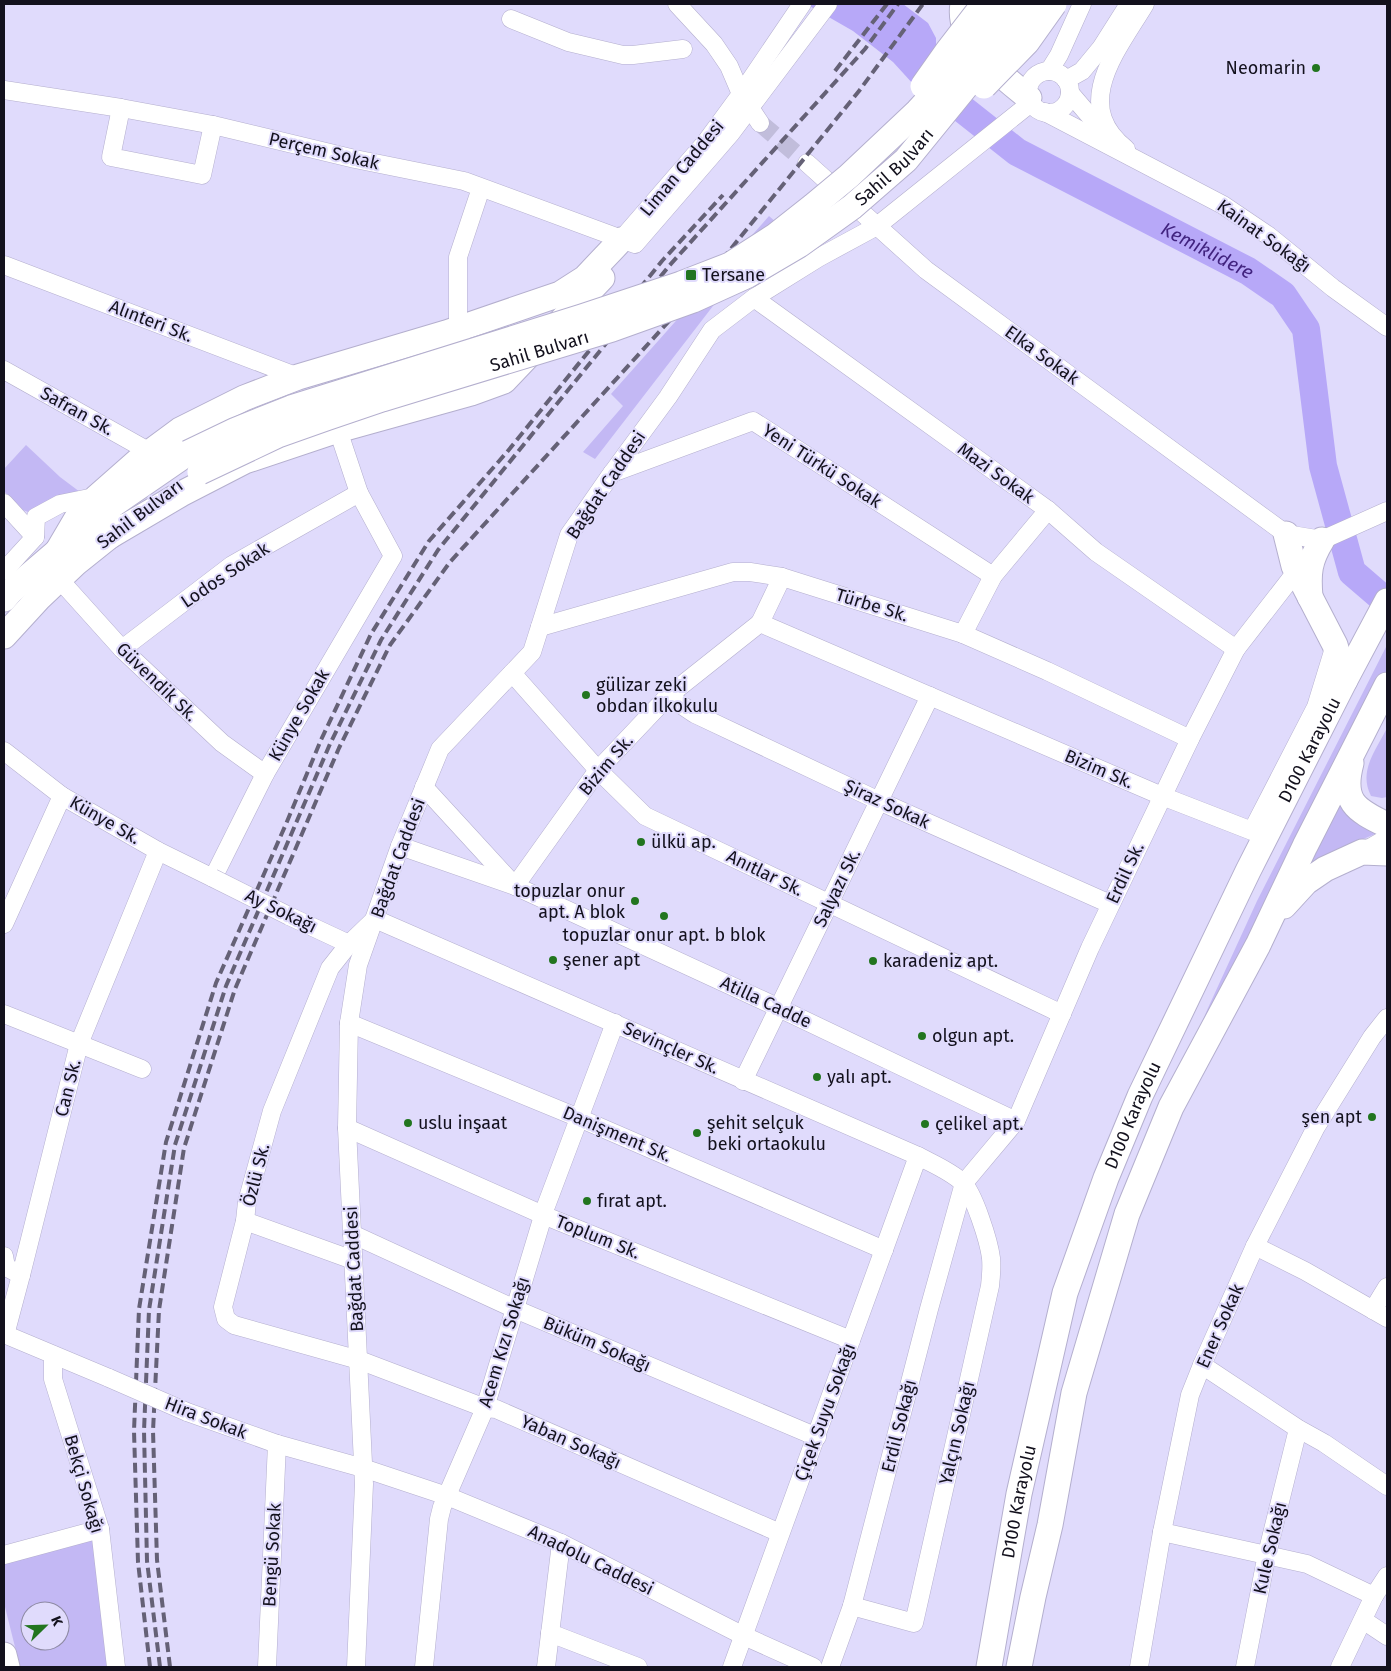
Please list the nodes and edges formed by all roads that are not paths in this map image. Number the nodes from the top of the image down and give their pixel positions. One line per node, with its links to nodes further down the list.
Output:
1 (677, 4): 17 (street)
2 (828, 4): 17 (street, Liman Caddesi)
3 (963, 4): 18 (highway)
4 (984, 4): 22 (highway, bridge)
5 (1007, 4): 22 (highway, Sahil Bulvarı, bridge)
6 (1030, 4): 23 (highway, Sahil Bulvarı, bridge)
7 (1054, 4): 23 (highway, bridge)
8 (1082, 4): 14 (street)
9 (1129, 4): 15 (street)
10 (1145, 4): 25 (street)
11 (799, 8): 17 (street, Liman Caddesi)
12 (511, 19): 13 (street)
13 (683, 49)
14 (1049, 71): 15 (street); 18 (street)
15 (1068, 86): 18 (street); 25 (street)
16 (4, 90): 19 (street, Perçem Sokak)
17 (746, 101): 20 (street); 28 (street, Liman Caddesi)
18 (1031, 107): 25 (street); 27 (street, Bağdat Caddesi)
19 (121, 108): 21 (street, Perçem Sokak); 21 (street)
20 (760, 123)
21 (213, 125): 26 (street, Perçem Sokak)
22 (888, 137): 38 (highway, Sahil Bulvarı, bridge)
23 (906, 160): 38 (highway, Sahil Bulvarı, bridge)
24 (807, 164): 27 (street, Elka Sokak)
25 (1144, 164): 31 (street, Kainat Sokağı)
26 (481, 188): 28 (street, Perçem Sokak); 32 (street)
27 (877, 226): 30 (street, Bağdat Caddesi); 45 (street, Elka Sokak)
28 (628, 242): 32 (highway); 35 (highway)
29 (4, 265): 34 (street, Alınteri Sk.)
30 (754, 298): 39 (street, Bağdat Caddesi); 43 (street, Mazi Sokak)
31 (1384, 323)
32 (458, 329): 34 (highway); 35 (street)
33 (4, 370): 37 (street, Safran Sk.)
34 (298, 377): 37 (highway)
35 (471, 392): 36 (highway)
36 (338, 430): 40 (street); 47 (highway)
37 (150, 452): 41 (highway)
38 (194, 463): 47 (highway, Sahil Bulvarı); 49 (highway, Sahil Bulvarı)
39 (612, 473): 52 (street, Yeni Türkü Sokak); 59 (street, Bağdat Caddesi)
40 (359, 493): 63 (street, Lodos Sokak); 73 (street, Künye Sokak)
41 (98, 496): 46 (street); 49 (highway)
42 (4, 503): 46 (street)
43 (1048, 510): 52 (street); 64 (street, Mazi Sokak)
44 (1381, 514): 48 (street)
45 (1286, 534): 48 (street); 50 (highway)
46 (35, 537): 51 (street)
47 (108, 538): 54 (highway, Sahil Bulvarı)
48 (1322, 540): 55 (highway)
49 (58, 552): 56 (highway, Sahil Bulvarı)
50 (1294, 566): 55 (highway); 64 (street, Erdil Sk.)
51 (4, 571)
52 (993, 576): 60 (street)
53 (782, 577): 58 (street, Bizim Sk.); 59 (street, Türbe Sk.); 60 (street, Türbe Sk.)
54 (59, 579): 61 (highway, Sahil Bulvarı); 63 (street, Güvendik Sk.)
55 (1310, 598): 62 (highway)
56 (4, 599)
57 (1387, 600): 66 (highway, D100 Karayolu)
58 (760, 623): 68 (street, Bizim Sk.); 69 (street, Bizim Sk.)
59 (540, 627): 65 (street, Bağdat Caddesi)
60 (964, 634): 70 (street, Türbe Sk.)
61 (4, 636)
62 (1335, 645): 66 (highway); 76 (street, Bizim Sk.)
63 (122, 649): 73 (street, Güvendik Sk.)
64 (1236, 649): 70 (street, Erdil Sk.)
65 (512, 673): 72 (street, Anıtlar Sk.); 74 (street, Bağdat Caddesi)
66 (1345, 680): 128 (highway, D100 Karayolu)
67 (1386, 689): 78 (highway); 91 (highway, D100 Karayolu)
68 (668, 696): 72 (street, Bizim Sk.); 77 (street, Şiraz Sokak)
69 (930, 696): 76 (street, Bizim Sk.); 77 (street, Salyazı Sk.)
70 (1190, 739): 76 (street, Erdil Sk.)
71 (4, 750): 75 (street, Künye Sk.)
72 (598, 770): 85 (street, Bizim Sk.); 86 (street, Anıtlar Sk.)
73 (265, 774): 84 (street, Künye Sokak)
74 (424, 787): 80 (street, Bağdat Caddesi); 85 (street, Atilla Cadde)
75 (62, 796): 81 (street, Künye Sk.); 89 (street)
76 (1162, 796): 87 (street, Erdil Sk.)
77 (879, 801): 86 (street, Salyazı Sk.); 87 (street, Şiraz Sokak)
78 (1381, 818)
79 (1387, 838): 82 (street)
80 (400, 846): 85 (street, Atilla Cadde); 88 (street, Bağdat Caddesi)
81 (158, 851): 84 (street, Künye Sk.); 98 (street, Can Sk.)
82 (1362, 852): 83 (highway); 91 (highway)
83 (1387, 852)
84 (213, 878): 90 (street, Ay Sokağı, bridge)
85 (515, 886): 92 (street, Atilla Cadde)
86 (829, 904): 92 (street, Salyazı Sk.); 94 (street, Anıtlar Sk.)
87 (1110, 904): 94 (street, Erdil Sk.)
88 (375, 919): 90 (street, Özlü Sk.); 96 (street, Bağdat Caddesi); 97 (street, Sevinçler Sk.)
89 (4, 924)
90 (349, 944): 107 (street, Özlü Sk.)
91 (1258, 945): 156 (highway, D100 Karayolu)
92 (779, 1008): 100 (street, Salyazı Sk.); 102 (street, Atilla Cadde)
93 (4, 1014): 98 (street)
94 (1062, 1014): 102 (street, Erdil Sk.)
95 (1387, 1018): 109 (street, Ener Sokak)
96 (348, 1023): 101 (street, Danişment Sk.); 103 (street, Bağdat Caddesi)
97 (615, 1023): 100 (street, Sevinçler Sk.); 101 (street, Acem Kızı Sokağı)
98 (79, 1044): 99 (street); 113 (street, Can Sk.)
99 (142, 1069)
100 (743, 1081): 104 (street, Sevinçler Sk.)
101 (579, 1118): 106 (street, Acem Kızı Sokağı); 110 (street, Danişment Sk.)
102 (1016, 1121): 105 (street, Erdil Sk.)
103 (346, 1128): 106 (street, Toplum Sk.); 108 (street, Bağdat Caddesi)
104 (918, 1156): 105 (street, Sevinçler Sk.); 110 (street, Çiçek Suyu Sokağı)
105 (964, 1183): 138 (street, Erdil Sokağı); 138 (street, Yalçın Sokağı)
106 (543, 1215): 115 (street, Acem Kızı Sokağı); 118 (street, Toplum Sk.)
107 (245, 1221): 112 (street); 120 (street, Özlü Sk.)
108 (352, 1234): 112 (street, Bağdat Caddesi); 115 (street, Büküm Sokağı)
109 (1256, 1246): 116 (street); 121 (street, Ener Sokak)
110 (884, 1250): 118 (street, Çiçek Suyu Sokağı)
111 (4, 1256): 113 (street)
112 (353, 1260): 120 (street, Bağdat Caddesi)
113 (22, 1274): 117 (street, Can Sk.)
114 (1387, 1287): 116 (street)
115 (515, 1309): 122 (street, Acem Kızı Sokağı); 124 (street, Büküm Sokağı)
116 (1380, 1314)
117 (4, 1334): 119 (street)
118 (851, 1340): 124 (street, Çiçek Suyu Sokağı)
119 (53, 1355): 125 (street, Hira Sokak, bridge); 130 (street, Bekçi Sokağı)
120 (359, 1360): 122 (street, Yaban Sokağı); 126 (street, Bağdat Caddesi)
121 (1202, 1365): 123 (street); 131 (street, Ener Sokak)
122 (485, 1408): 129 (street, Acem Kızı Sokağı); 132 (street, Yaban Sokağı)
123 (1298, 1429): 127 (street); 134 (street, Kule Sokağı)
124 (817, 1437): 132 (street, Çiçek Suyu Sokağı)
125 (277, 1444): 126 (street, Hira Sokak); 146 (street, Bengü Sokak)
126 (363, 1468): 129 (street, Anadolu Caddesi); 147 (street, Bağdat Caddesi)
127 (1387, 1486)
128 (1019, 1494): 154 (highway); 155 (highway, D100 Karayolu)
129 (447, 1496): 133 (street, Anadolu Caddesi); 148 (street, Acem Kızı Sokağı)
130 (100, 1529): 135 (street); 145 (street, Bekçi Sokağı)
131 (1162, 1532): 134 (street); 157 (street, Ener Sokak)
132 (780, 1533): 141 (street, Çiçek Suyu Sokağı)
133 (561, 1543): 140 (street); 141 (street, Anadolu Caddesi)
134 (1267, 1554): 137 (street); 158 (street, Kule Sokağı)
135 (4, 1555)
136 (1387, 1576): 137 (street)
137 (1374, 1596): 139 (street)
138 (852, 1606): 153 (street, Erdil Sokağı)
139 (1363, 1620): 142 (street); 159 (street)
140 (550, 1633): 149 (street); 150 (street)
141 (744, 1636): 151 (street, Çiçek Suyu Sokağı); 152 (street, Anadolu Caddesi)
142 (1387, 1636)
143 (4, 1655): 144 (highway)
144 (7, 1667)
145 (116, 1667)
146 (267, 1667)
147 (356, 1667)
148 (424, 1667)
149 (546, 1667)
150 (638, 1667)
151 (732, 1667)
152 (813, 1667)
153 (830, 1667)
154 (973, 1667)
155 (988, 1667)
156 (1019, 1667)
157 (1139, 1667)
158 (1245, 1667)
159 (1340, 1667)

